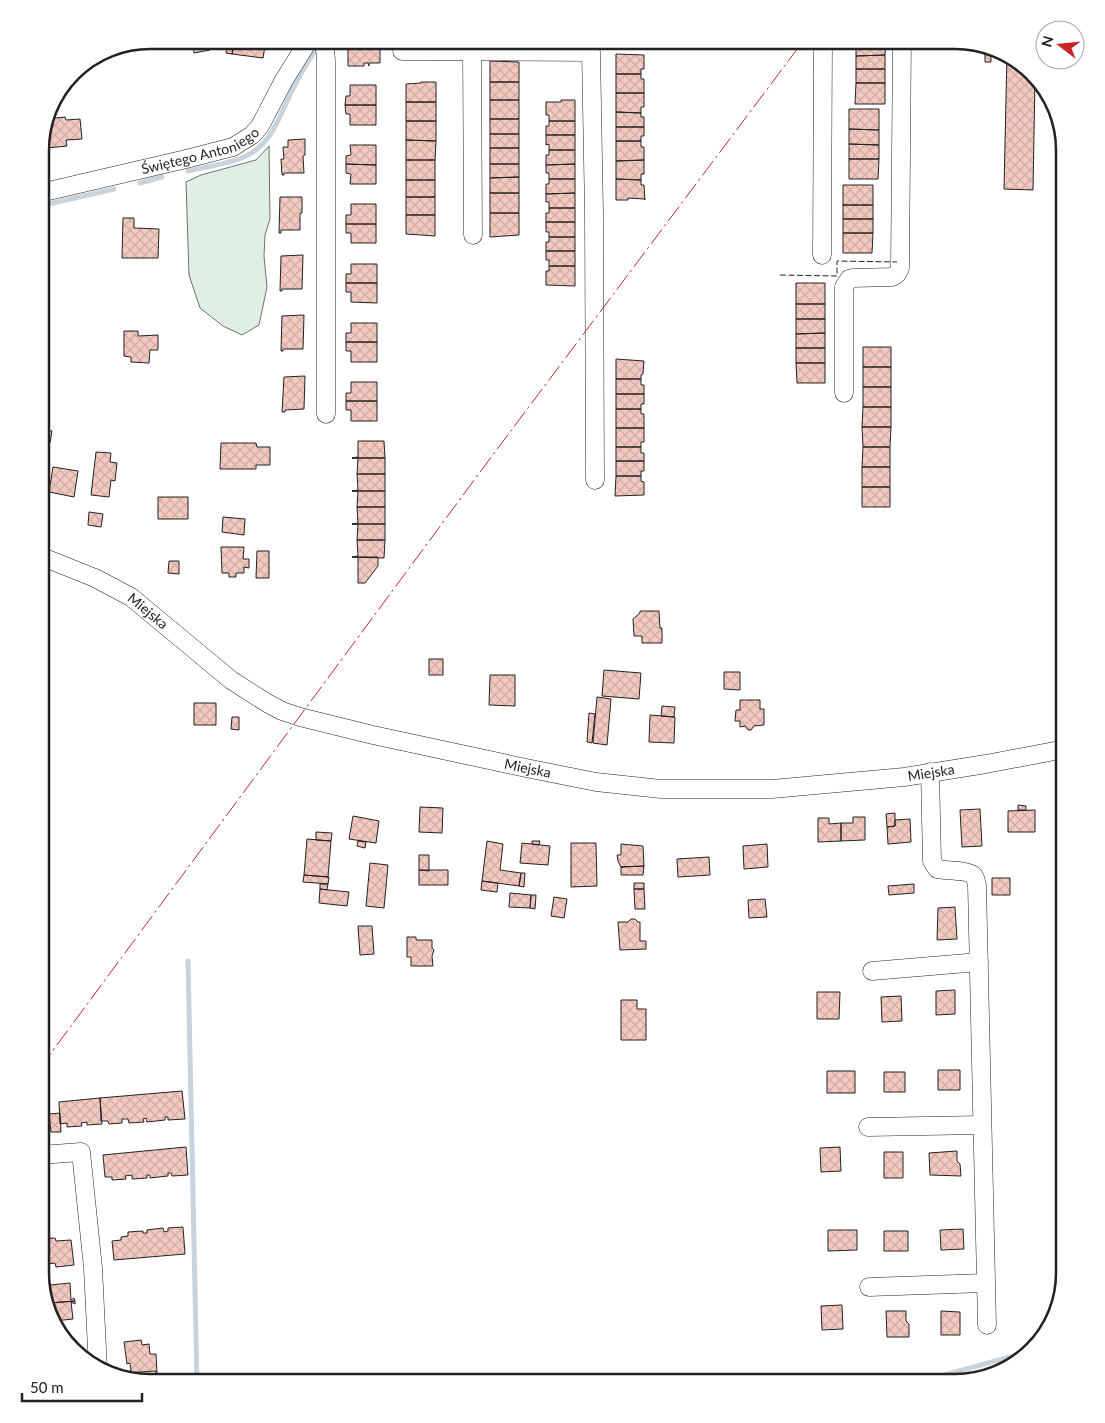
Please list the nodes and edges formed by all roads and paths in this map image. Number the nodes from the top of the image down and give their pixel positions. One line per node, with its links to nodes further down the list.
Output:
1 (303, 49): 7 (street, Świętego Antoniego)
2 (325, 49): 11 (street)
3 (402, 49): 6 (street)
4 (823, 49): 9 (street)
5 (902, 49): 10 (street)
6 (472, 51): 8 (street); 12 (street)
7 (49, 190)
8 (472, 235)
9 (822, 255)
10 (844, 393)
11 (326, 414)
12 (595, 480)
13 (49, 560): 15 (street, Miejska)
14 (1056, 751): 15 (street, Miejska)
15 (930, 772): 16 (street)
16 (979, 962): 17 (street); 18 (street)
17 (872, 971)
18 (982, 1126): 19 (street); 21 (street)
19 (868, 1128)
20 (49, 1154): 24 (street)
21 (985, 1283): 22 (street); 23 (street)
22 (869, 1286)
23 (987, 1325)
24 (98, 1360)

